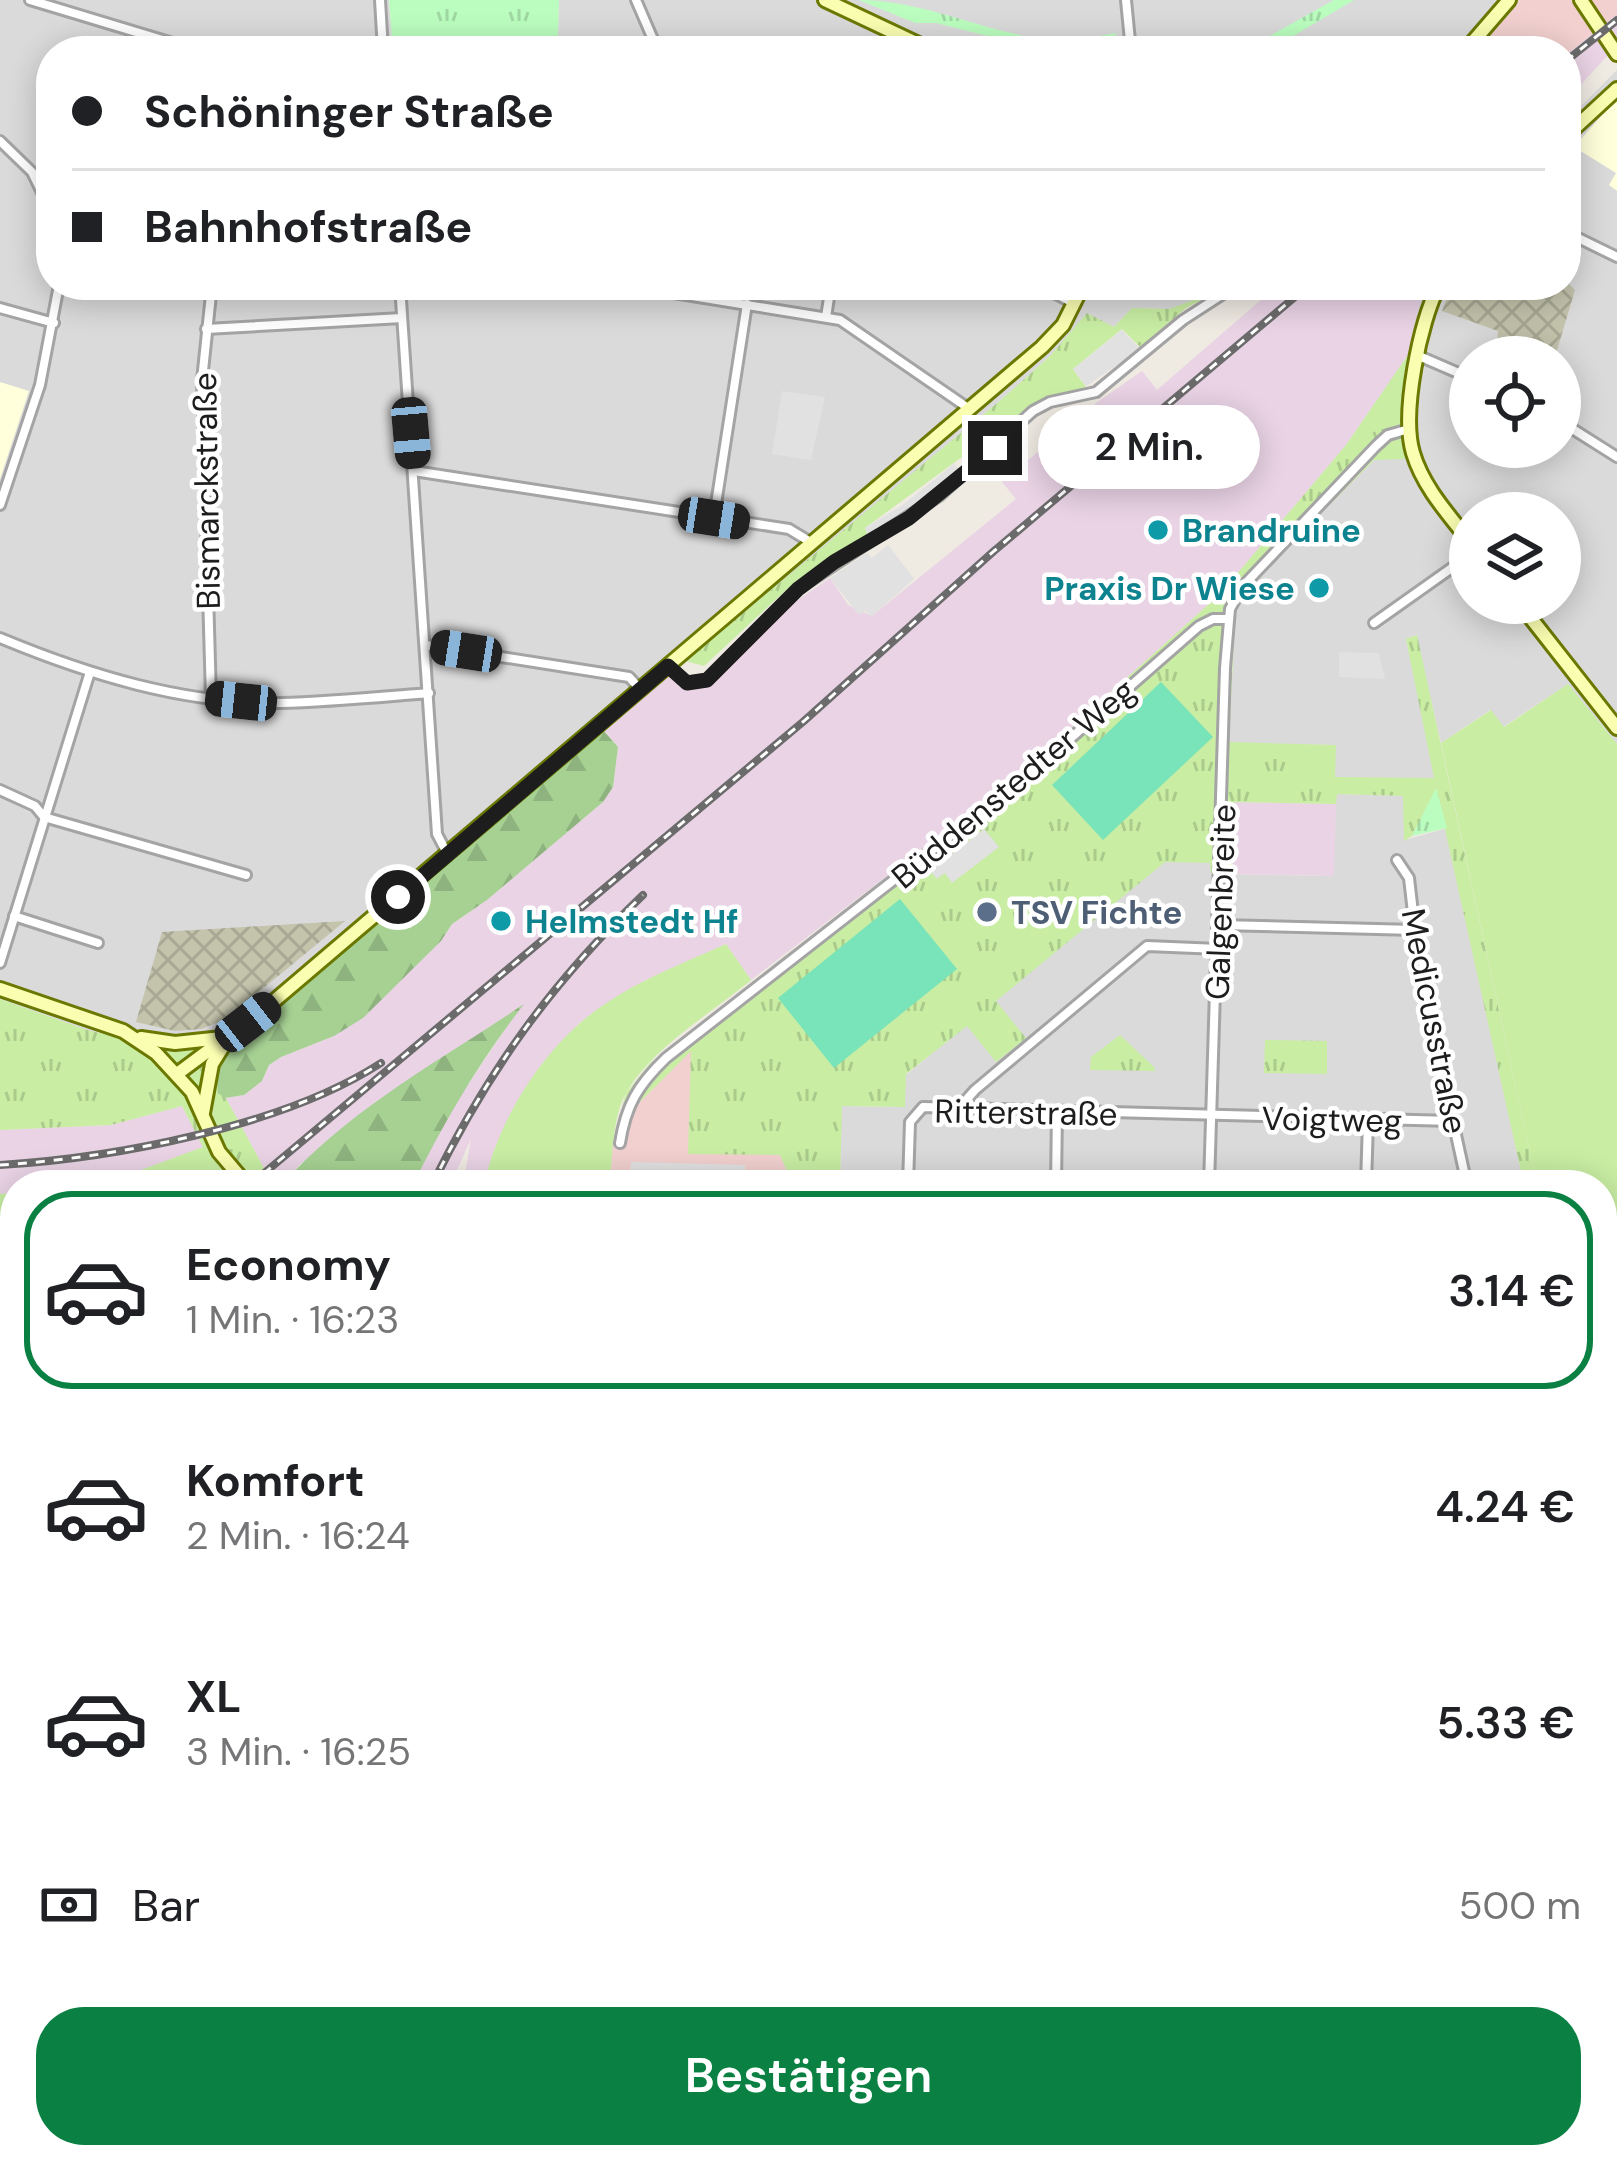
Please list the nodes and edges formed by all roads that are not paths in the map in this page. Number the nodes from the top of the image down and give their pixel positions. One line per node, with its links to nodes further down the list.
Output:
1 (30, 0): 9 (street)
2 (85, 0): 9 (street)
3 (380, 0): 11 (street)
4 (636, 0): 12 (street)
5 (825, 0): 13 (main road)
6 (1126, 0): 14 (street)
7 (1509, 0): 15 (main road)
8 (1581, 0): 16 (main road)
9 (80, 16): 10 (street)
10 (148, 36)
11 (382, 36)
12 (652, 36)
13 (898, 36)
14 (1130, 36)
15 (1478, 36)
16 (1617, 54)
17 (1617, 89): 18 (main road)
18 (1581, 122)
19 (0, 141): 20 (street)
20 (36, 180)
21 (1581, 239): 22 (street)
22 (1617, 257)
23 (56, 300): 37 (street)
24 (210, 300): 38 (street, Bismarckstraße)
25 (401, 300): 36 (street)
26 (723, 300): 32 (street)
27 (829, 300): 35 (street)
28 (1068, 300): 33 (street)
29 (1078, 300): 33 (main road)
30 (1214, 300): 56 (street)
31 (1433, 300): 39 (main road)
32 (747, 304): 35 (street); 48 (street)
33 (1076, 304): 41 (main road)
34 (0, 308): 37 (street)
35 (826, 317): 41 (street)
36 (402, 318): 38 (street); 45 (street)
37 (54, 323): 46 (street)
38 (205, 329): 60 (street, Bismarckstraße)
39 (1419, 356): 40 (street); 42 (main road)
40 (1449, 368)
41 (970, 409): 49 (main road)
42 (1409, 429): 47 (main road); 51 (street)
43 (1581, 434): 44 (street)
44 (1617, 457)
45 (414, 471): 48 (street); 55 (street)
46 (0, 505)
47 (1449, 512)
48 (714, 518): 49 (street)
49 (812, 543): 56 (main road)
50 (1449, 570): 52 (street)
51 (1228, 619): 68 (street, Galgenbreite); 83 (street, Büddenstedter Weg)
52 (1374, 623)
53 (1535, 624): 61 (main road)
54 (0, 638): 57 (street)
55 (425, 645): 58 (street); 59 (street)
56 (668, 666): 58 (main road)
57 (90, 672): 60 (street); 63 (street)
58 (641, 690): 64 (main road)
59 (429, 693): 60 (street); 64 (street)
60 (211, 698)
61 (1617, 728)
62 (0, 790): 63 (street)
63 (44, 817): 66 (street); 67 (street)
64 (448, 855): 75 (main road)
65 (1397, 860): 69 (street, Medicusstraße)
66 (247, 875)
67 (14, 916): 70 (street); 72 (street)
68 (1219, 926): 69 (street); 71 (street, Galgenbreite)
69 (1415, 930): 82 (street, Medicusstraße)
70 (98, 943)
71 (1219, 949): 77 (street); 80 (street, Galgenbreite)
72 (0, 963)
73 (0, 989): 74 (main road)
74 (134, 1036): 75 (main road); 76 (main road)
75 (229, 1036): 76 (main road); 79 (main road)
76 (178, 1074): 79 (main road)
77 (958, 1108): 78 (street, Ritterstraße); 85 (street, Ritterstraße)
78 (1057, 1112): 80 (street, Ritterstraße); 86 (street)
79 (203, 1113): 84 (main road)
80 (1211, 1116): 81 (street, Voigtweg); 87 (street, Galgenbreite)
81 (1368, 1121): 82 (street, Voigtweg); 88 (street)
82 (1453, 1121): 89 (street, Medicusstraße)
83 (620, 1143)
84 (234, 1170)
85 (908, 1170)
86 (1056, 1170)
87 (1209, 1170)
88 (1366, 1170)
89 (1464, 1170)

